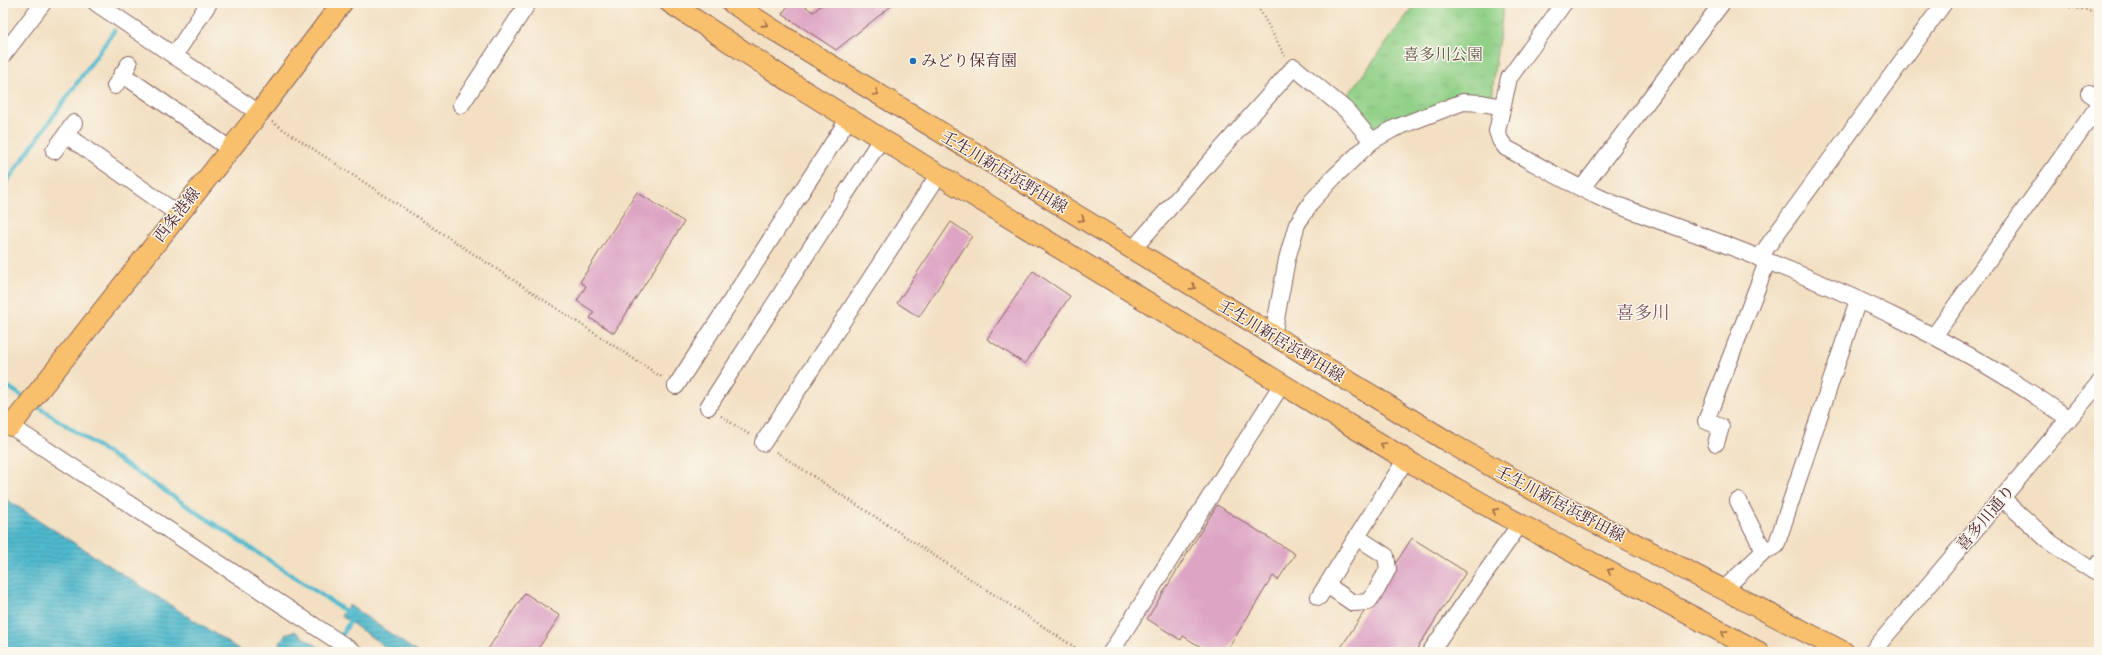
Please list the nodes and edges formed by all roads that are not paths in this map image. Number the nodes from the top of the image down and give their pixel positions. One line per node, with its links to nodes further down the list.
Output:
1 (43, 3): 11 (street)
2 (96, 3): 12 (street)
3 (209, 3): 12 (street)
4 (342, 3): 17 (main road, 西条港線)
5 (528, 3): 15 (street)
6 (670, 3): 18 (main road)
7 (732, 3): 26 (main road, 壬生川新居浜野田線, one-way to 26)
8 (1564, 3): 16 (street)
9 (1722, 3): 24 (street)
10 (1944, 3): 27 (street)
11 (3, 55)
12 (174, 56): 17 (street)
13 (122, 74): 21 (street)
14 (2096, 100): 30 (street)
15 (461, 105)
16 (1502, 107): 20 (street); 24 (street)
17 (259, 113): 21 (main road, 西条港線)
18 (849, 118): 19 (main road); 33 (street)
19 (881, 139): 23 (main road); 34 (street)
20 (1372, 141): 26 (street); 29 (street)
21 (230, 149): 25 (main road, 西条港線)
22 (54, 151): 25 (street)
23 (939, 174): 32 (main road); 37 (street)
24 (1582, 188): 27 (street)
25 (178, 214): 36 (main road, 西条港線)
26 (1132, 250): 29 (main road, 壬生川新居浜野田線, one-way to 29)
27 (1763, 260): 28 (street); 38 (street)
28 (1858, 300): 30 (street); 44 (street)
29 (1273, 336): 46 (main road, 壬生川新居浜野田線)
30 (1934, 336): 35 (street)
31 (2099, 383): 35 (street, 喜多川通り)
32 (1282, 384): 39 (main road, one-way to 32); 48 (street)
33 (676, 386)
34 (708, 407)
35 (2069, 419): 40 (street, 喜多川通り)
36 (7, 423): 47 (street)
37 (763, 443)
38 (1716, 443)
39 (1406, 459): 42 (main road, one-way to 39); 43 (street)
40 (2002, 498): 45 (street); 52 (street, 喜多川通り)
41 (1738, 500): 44 (street)
42 (1520, 524): 49 (street); 50 (main road, one-way to 42)
43 (1357, 537): 43 (street)
44 (1764, 552): 46 (street)
45 (2099, 563)
46 (1723, 590): 51 (main road, 壬生川新居浜野田線)
47 (354, 652)
48 (1111, 652)
49 (1430, 652)
50 (1759, 652)
51 (1844, 652)
52 (1872, 652)

